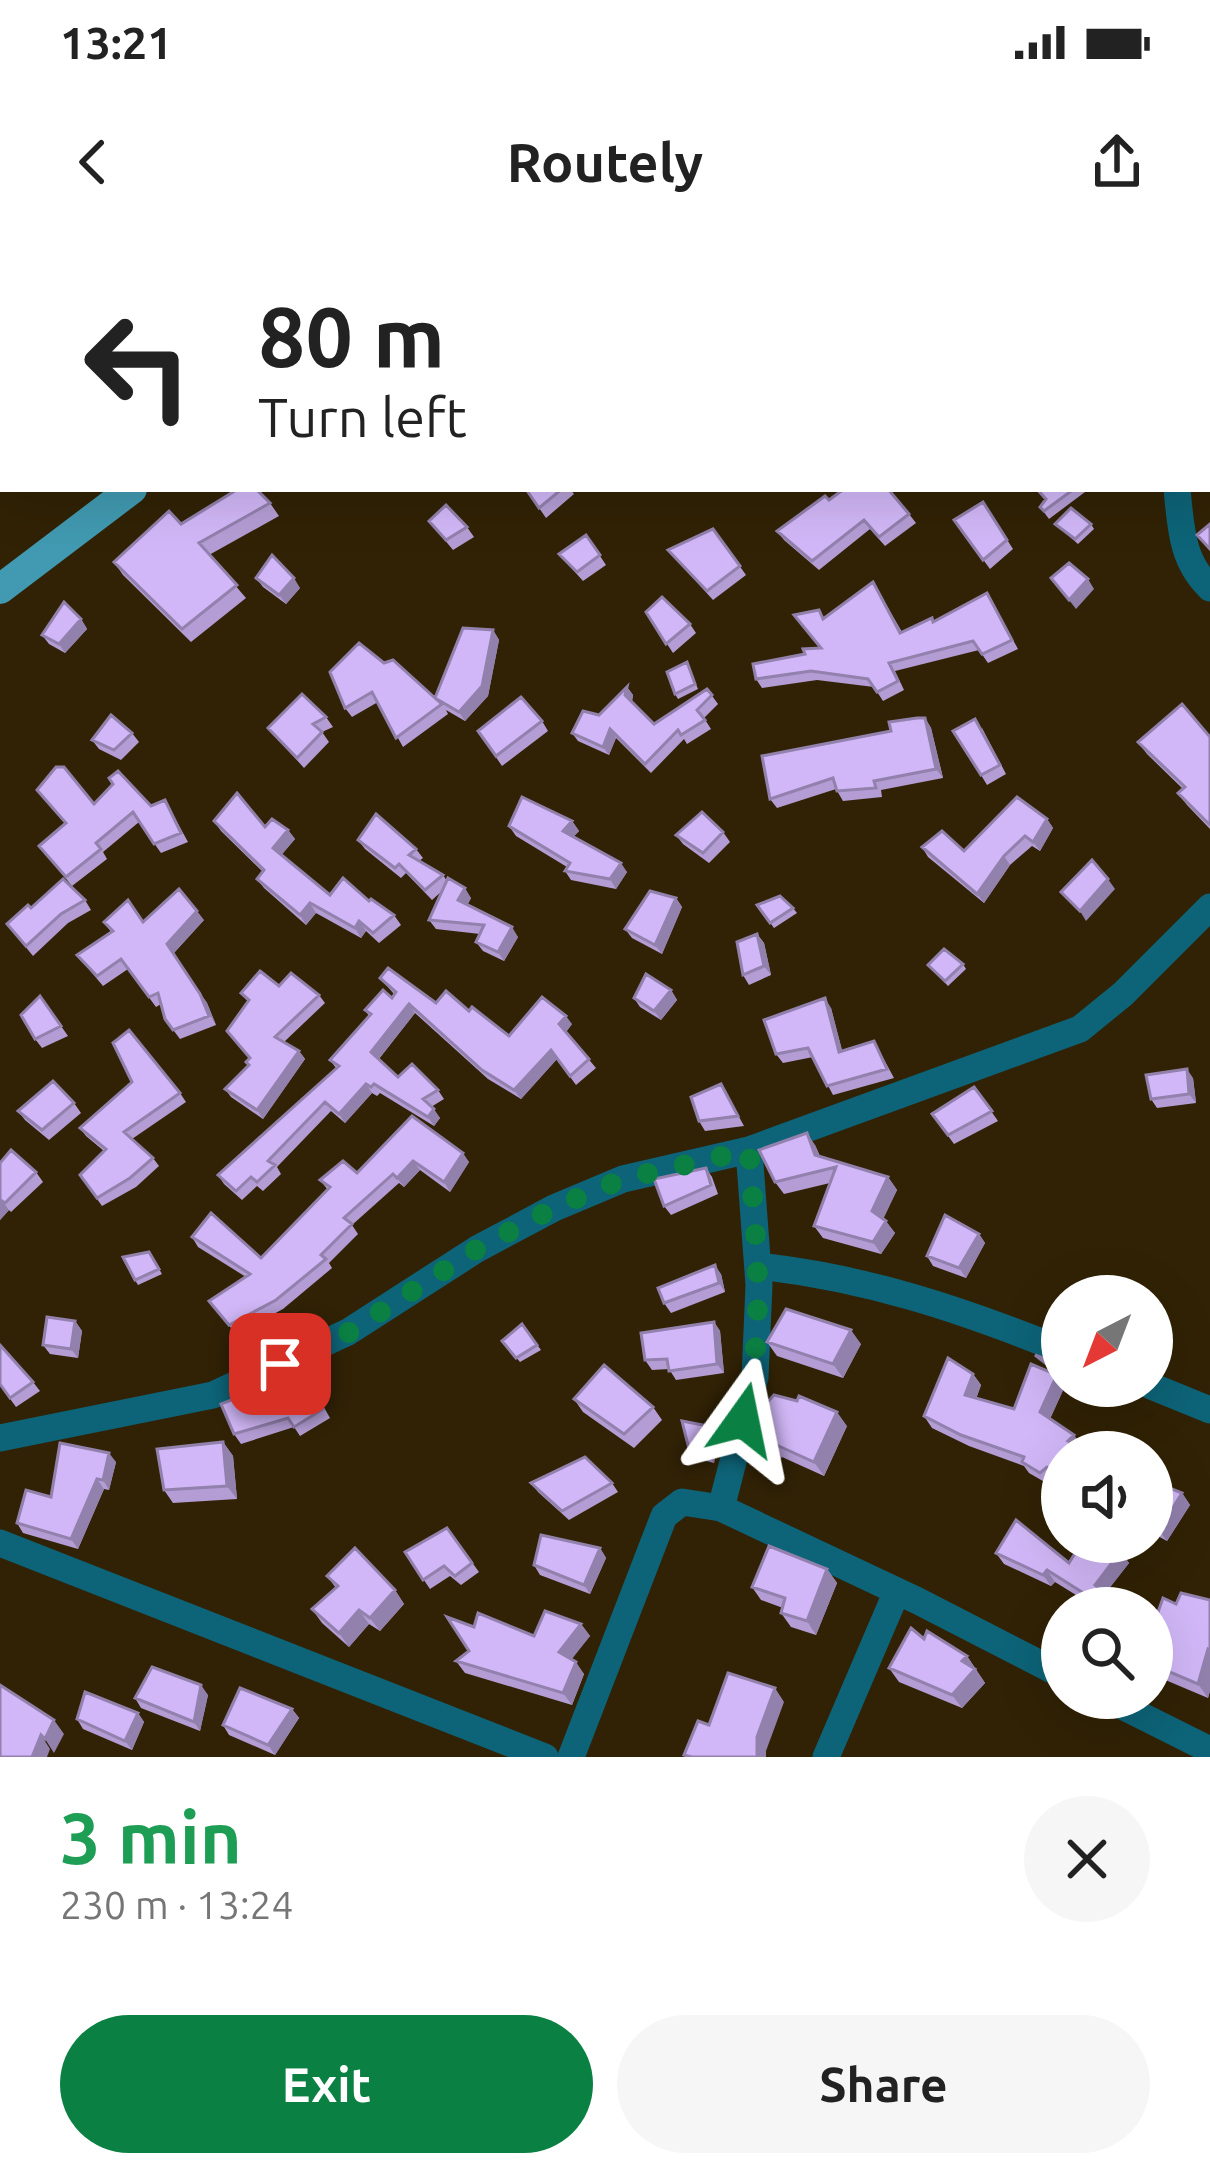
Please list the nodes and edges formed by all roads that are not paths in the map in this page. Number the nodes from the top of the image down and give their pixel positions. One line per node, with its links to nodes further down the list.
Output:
1 (126, 492): 4 (main road)
2 (1177, 492): 3 (street)
3 (1210, 588)
4 (0, 589)
5 (1210, 907): 6 (street)
6 (749, 1150): 7 (street); 11 (street)
7 (758, 1266): 8 (street); 12 (street)
8 (1041, 1342)
9 (1173, 1395): 10 (street)
10 (1210, 1410)
11 (0, 1438)
12 (721, 1508): 14 (street); 19 (street)
13 (0, 1543): 18 (street)
14 (897, 1591): 15 (street); 20 (street)
15 (1041, 1664)
16 (1148, 1719): 17 (street)
17 (1210, 1750)
18 (544, 1757)
19 (571, 1757)
20 (826, 1757)

